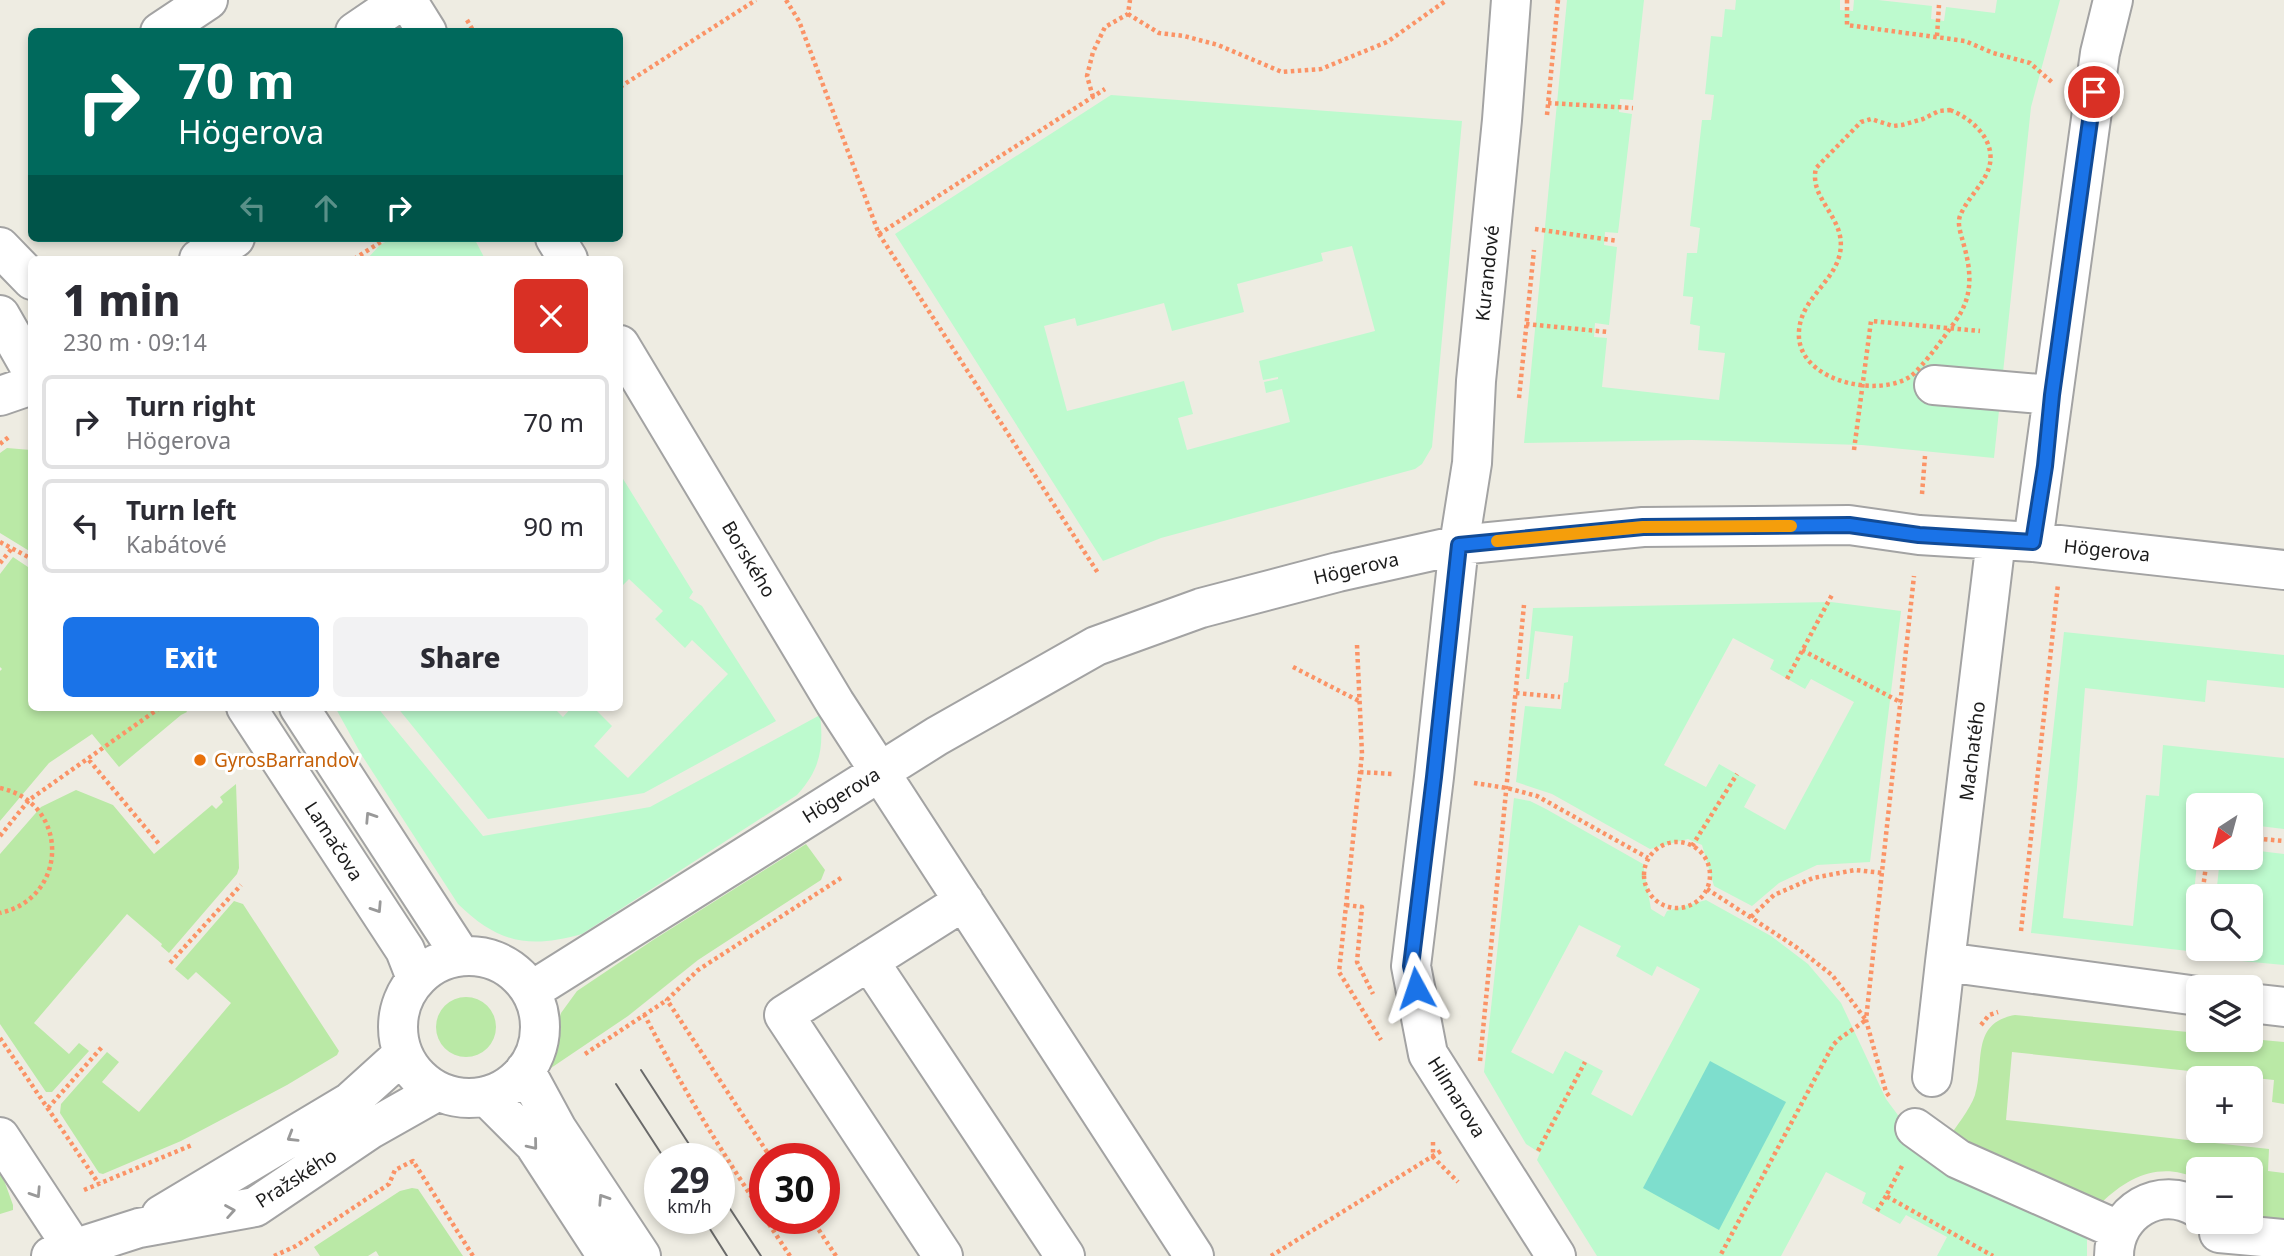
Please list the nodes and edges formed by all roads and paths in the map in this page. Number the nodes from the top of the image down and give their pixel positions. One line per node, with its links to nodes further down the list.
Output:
1 (208, 0): 13 (street)
2 (405, 0): 14 (street); 15 (street)
3 (756, 0): 17 (path)
4 (786, 0): 26 (path)
5 (1130, 0): 12 (path)
6 (1447, 0): 12 (path)
7 (1511, 0): 51 (street, Kurandové)
8 (1558, 0): 20 (path)
9 (1847, 0): 16 (path)
10 (2113, 0): 22 (street, Machatého)
11 (1939, 5): 16 (path)
12 (1128, 14): 19 (path)
13 (166, 28)
14 (361, 28)
15 (424, 28)
16 (1937, 36): 22 (path)
17 (623, 85)
18 (1105, 89): 19 (path)
19 (1093, 97): 26 (path)
20 (1548, 103): 21 (path); 23 (path)
21 (1633, 108)
22 (2092, 112): 43 (street, Machatého)
23 (1547, 116)
24 (1537, 216): 25 (path)
25 (1535, 229): 27 (path); 34 (path)
26 (879, 233): 56 (path)
27 (1618, 241)
28 (227, 242): 31 (street)
29 (381, 242): 32 (path)
30 (0, 247): 33 (street)
31 (204, 256)
32 (359, 256)
33 (28, 276)
34 (1526, 324): 36 (path); 45 (path)
35 (1980, 331): 42 (path)
36 (1608, 332)
37 (11, 334): 39 (street)
38 (623, 350): 71 (street, Borského)
39 (28, 364)
40 (1934, 385): 43 (street)
41 (28, 386): 44 (street)
42 (1862, 386): 42 (path); 46 (path)
43 (2052, 395): 50 (street, Machatého)
44 (0, 396)
45 (1519, 402)
46 (1854, 450)
47 (1926, 456): 48 (path)
48 (1919, 535): 50 (street, Högerova); 51 (street, Högerova); 66 (path)
49 (0, 542): 52 (path)
50 (2030, 543): 55 (street, Högerova); 91 (street, Machatého); 93 (path)
51 (1459, 545): 71 (street, Högerova); 116 (street, Hilmarova)
52 (13, 547): 53 (path); 54 (path)
53 (28, 556)
54 (0, 563)
55 (2284, 570)
56 (1098, 573)
57 (1833, 593): 60 (path)
58 (1524, 605): 63 (path)
59 (1357, 645): 65 (path)
60 (1802, 650): 62 (path); 66 (path)
61 (1293, 667): 65 (path)
62 (1787, 679)
63 (1516, 693): 64 (path); 74 (path)
64 (1560, 697)
65 (1360, 702): 106 (path)
66 (1902, 703): 82 (path)
67 (156, 711): 70 (path)
68 (249, 711): 94 (street, Lamačova, one-way to 94)
69 (302, 711): 89 (street, one-way to 69)
70 (89, 760): 75 (path); 79 (path)
71 (880, 772): 86 (street, Borského); 95 (street, Högerova)
72 (1737, 774): 80 (path)
73 (0, 788): 75 (path)
74 (1507, 788): 81 (path); 110 (path)
75 (29, 800): 76 (path); 87 (path)
76 (0, 836)
77 (2263, 839): 78 (path)
78 (2284, 841)
79 (159, 844)
80 (1692, 846): 81 (path); 85 (path)
81 (1648, 858): 85 (path)
82 (1882, 873): 88 (path); 102 (path)
83 (841, 878): 97 (path)
84 (241, 885): 92 (path)
85 (1707, 889): 88 (path)
86 (964, 901): 90 (street); 146 (street, Borského)
87 (0, 913)
88 (1751, 917): 102 (path)
89 (461, 956): 94 (street); 95 (street)
90 (870, 961): 144 (street); 145 (street)
91 (1945, 962): 93 (street); 112 (street, Machatého)
92 (170, 963)
93 (2014, 973): 96 (street)
94 (416, 978): 107 (street)
95 (531, 991): 111 (street)
96 (2186, 994)
97 (667, 999): 101 (path); 121 (path)
98 (2263, 1005): 99 (street)
99 (2284, 1007)
100 (2004, 1010): 103 (path)
101 (644, 1014): 108 (path); 126 (path)
102 (1866, 1020): 117 (path); 149 (path)
103 (1976, 1033)
104 (0, 1038): 115 (path)
105 (102, 1046): 115 (path)
106 (1387, 1049)
107 (403, 1055): 113 (street); 131 (street, Pražského, one-way to 131)
108 (585, 1055)
109 (1585, 1062): 123 (path)
110 (1480, 1064)
111 (525, 1070): 114 (street); 141 (street, one-way to 111)
112 (1932, 1077)
113 (438, 1091): 114 (street); 131 (street, Pražského, one-way to 113)
114 (486, 1096): 140 (street, one-way to 140)
115 (48, 1108): 125 (path)
116 (1474, 1125): 122 (path); 148 (street, Hilmarova)
117 (1914, 1128): 136 (street)
118 (1434, 1135): 122 (path)
119 (0, 1137): 129 (street, one-way to 129)
120 (198, 1143): 125 (path)
121 (761, 1143)
122 (1433, 1157): 147 (path)
123 (1534, 1158)
124 (1903, 1165): 127 (path)
125 (99, 1184): 129 (path)
126 (749, 1194)
127 (1886, 1196): 130 (path); 150 (path)
128 (2186, 1206): 136 (street)
129 (46, 1207): 137 (street)
130 (1877, 1211)
131 (139, 1228): 137 (street, Pražského)
132 (776, 1234): 142 (path)
133 (822, 1234): 143 (path)
134 (2245, 1234): 135 (street)
135 (2284, 1239)
136 (2116, 1243)
137 (62, 1252)
138 (274, 1256): 139 (path)
139 (473, 1256)
140 (607, 1256)
141 (640, 1256)
142 (790, 1256)
143 (836, 1256)
144 (943, 1256)
145 (1065, 1256)
146 (1194, 1256)
147 (1271, 1256)
148 (1556, 1256)
149 (1720, 1256)
150 (1993, 1256)

